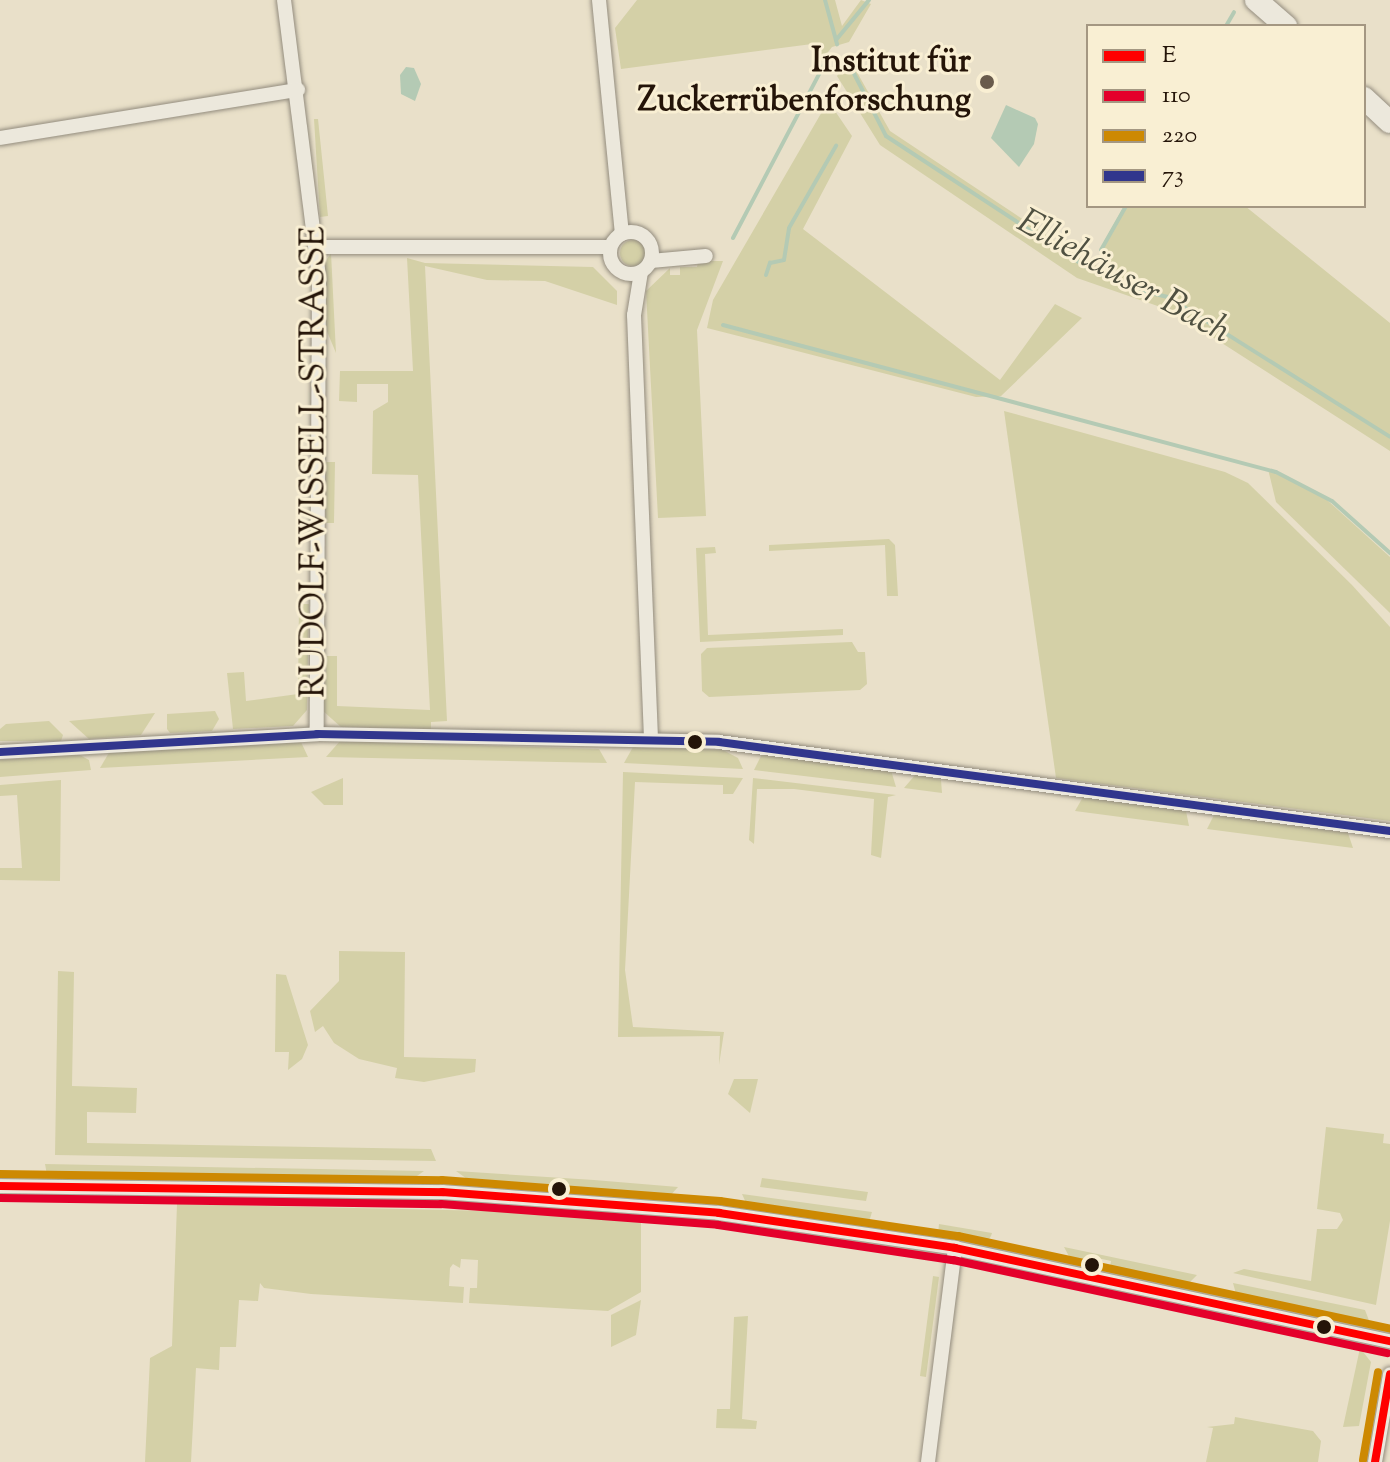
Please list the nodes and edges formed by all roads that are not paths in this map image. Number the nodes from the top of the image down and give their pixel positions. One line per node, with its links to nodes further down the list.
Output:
1 (284, 0): 5 (street, RUDOLF-WISSELL-STRASSE)
2 (599, 0): 9 (street)
3 (1256, 0): 4 (street)
4 (1284, 24)
5 (298, 90): 8 (street); 10 (street, RUDOLF-WISSELL-STRASSE)
6 (1366, 100): 7 (street)
7 (1390, 122)
8 (0, 138)
9 (630, 233): 11 (street); 13 (street)
10 (316, 247): 11 (street); 16 (street, RUDOLF-WISSELL-STRASSE)
11 (610, 253): 14 (street)
12 (700, 256): 13 (street)
13 (648, 260): 14 (street); 15 (street)
14 (625, 273): 15 (street)
15 (634, 315): 17 (street)
16 (317, 734): 17 (street); 18 (street)
17 (651, 740): 19 (street)
18 (0, 752)
19 (1390, 831)
20 (0, 1186): 21 (street)
21 (955, 1248): 22 (street); 24 (street)
22 (1390, 1341)
23 (1390, 1374): 25 (street)
24 (928, 1462)
25 (1375, 1462)

